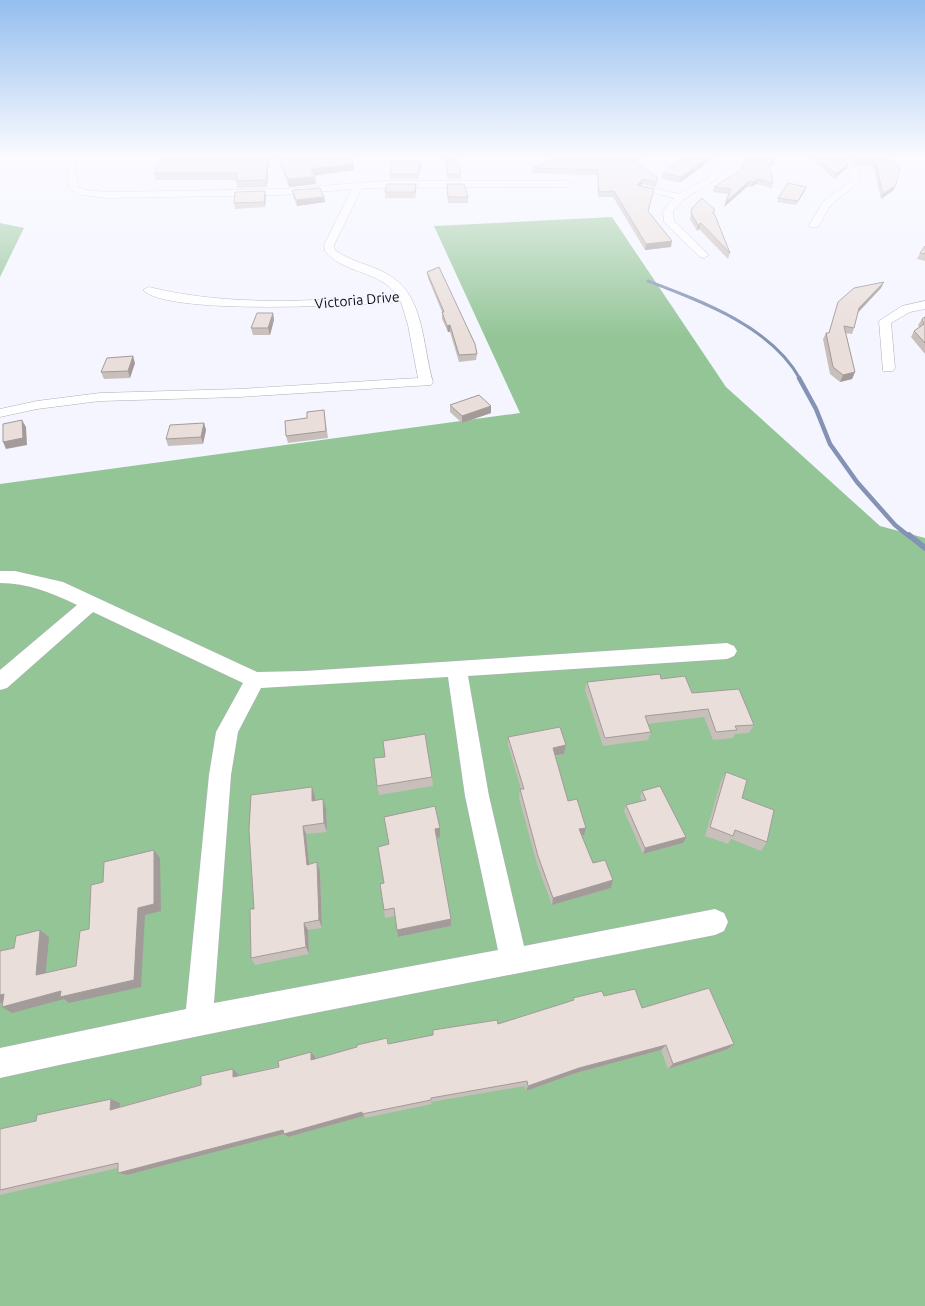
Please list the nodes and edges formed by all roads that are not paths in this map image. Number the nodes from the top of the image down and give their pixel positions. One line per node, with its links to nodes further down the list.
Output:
1 (344, 216): 7 (street, Victoria Drive)
2 (668, 216): 5 (street)
3 (819, 216): 4 (street)
4 (814, 225)
5 (704, 254)
6 (149, 290): 7 (street, Victoria Drive)
7 (406, 298): 10 (street)
8 (925, 305): 9 (street)
9 (888, 368)
10 (0, 413)
11 (0, 577): 12 (street)
12 (89, 605): 15 (street); 16 (street)
13 (727, 652): 14 (street)
14 (457, 669): 15 (street); 18 (street)
15 (255, 680): 19 (street)
16 (0, 682)
17 (715, 922): 18 (street)
18 (514, 961): 19 (street)
19 (199, 1020): 20 (street)
20 (0, 1064)

